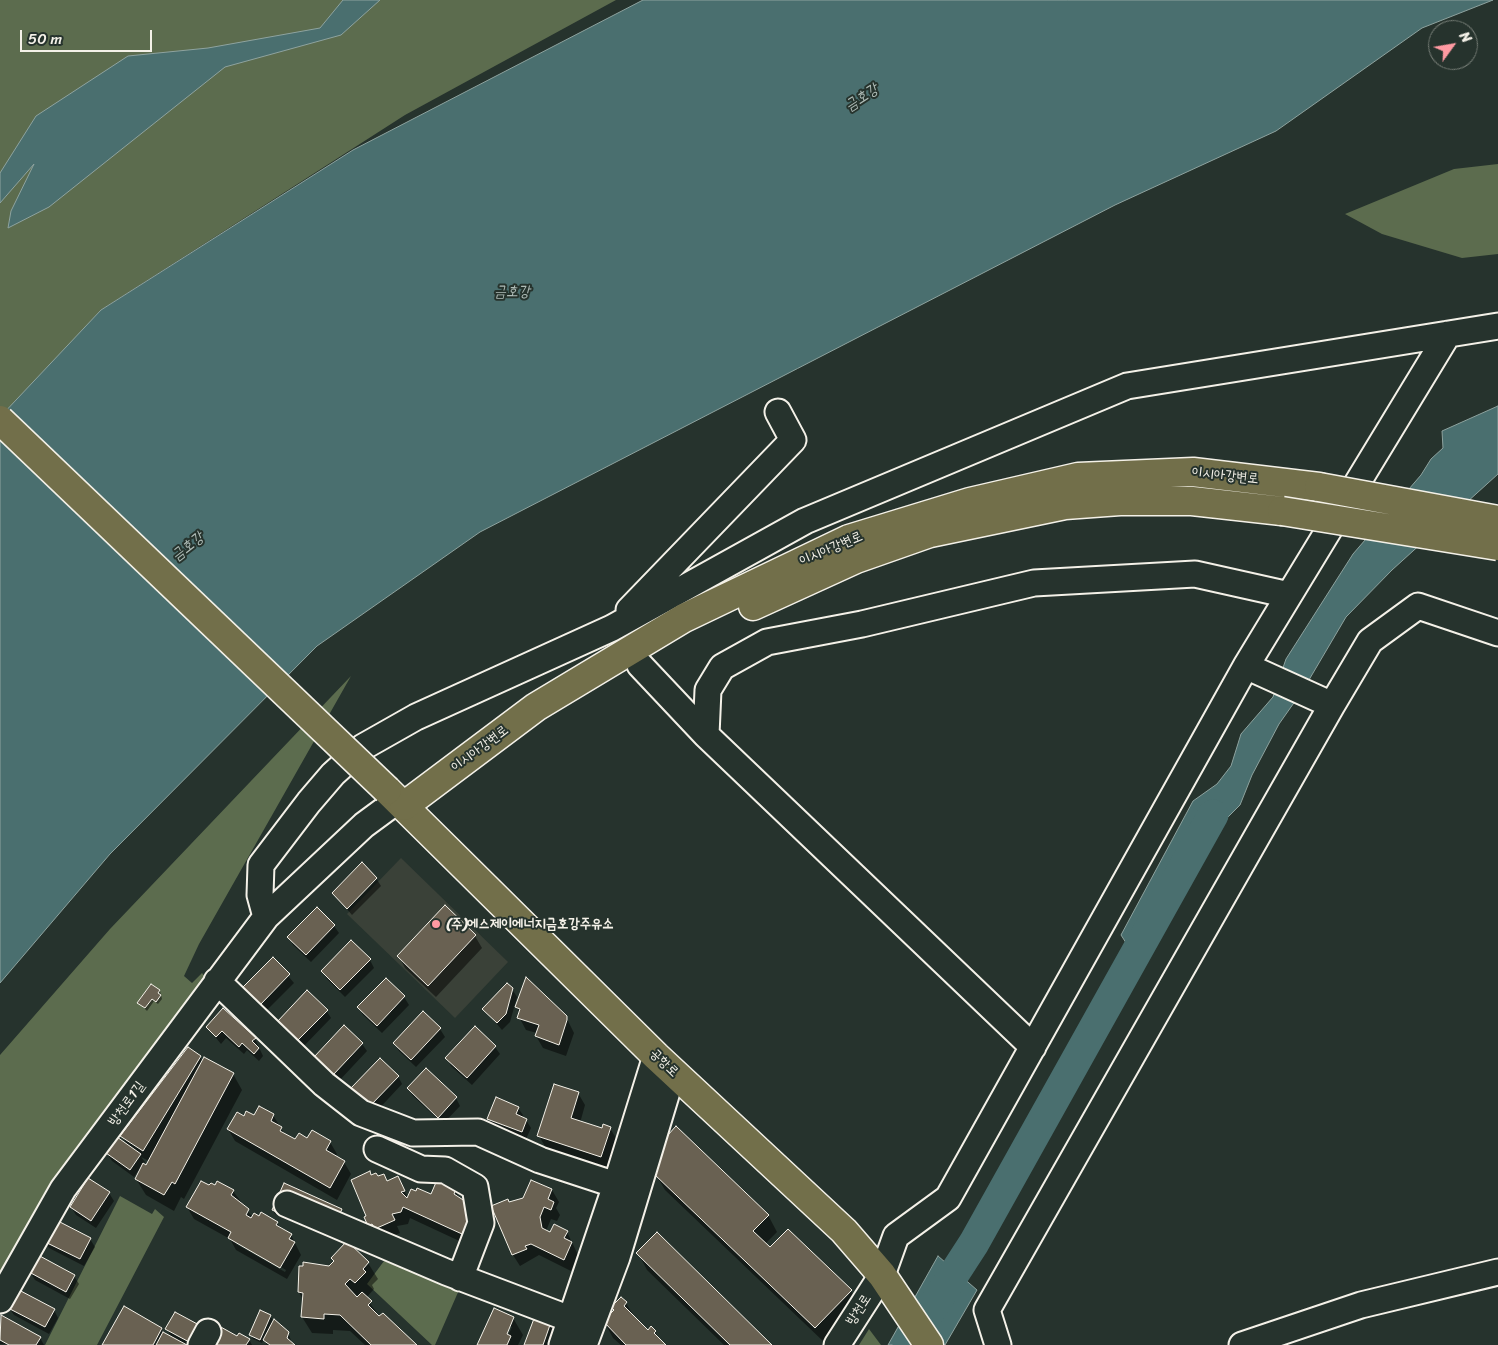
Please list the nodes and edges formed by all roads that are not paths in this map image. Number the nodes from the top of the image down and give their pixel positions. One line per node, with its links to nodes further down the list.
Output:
1 (1498, 326): 2 (street)
2 (1448, 334): 7 (street, 방천로); 8 (street)
3 (778, 412): 8 (street)
4 (0, 420): 14 (main road, 공항로, bridge)
5 (1498, 520): 14 (main road, 이시아강변로, bridge)
6 (1498, 546): 10 (main road, 이시아강변로, bridge)
7 (1289, 595): 11 (street, 방천로); 13 (street)
8 (612, 628): 15 (street)
9 (1498, 633): 12 (street)
10 (640, 665): 13 (street); 14 (main road, 이시아강변로)
11 (1246, 667): 12 (street); 17 (street, 방천로)
12 (1331, 705): 31 (street)
13 (706, 735): 17 (street)
14 (402, 803): 15 (street, 방천로1길); 18 (main road, 공항로)
15 (266, 917): 16 (street, 방천로1길)
16 (216, 981): 20 (street); 25 (street, 방천로1길)
17 (1033, 1047): 23 (street, 방천로)
18 (665, 1064): 20 (street); 23 (main road, 공항로); 28 (street)
19 (377, 1149): 24 (street)
20 (616, 1185): 26 (street)
21 (287, 1204): 24 (street)
22 (1498, 1272): 32 (street)
23 (882, 1275): 29 (street, 방천로); 30 (main road, 공항로)
24 (460, 1278): 26 (street)
25 (0, 1300)
26 (570, 1319): 27 (street)
27 (562, 1345)
28 (584, 1345)
29 (837, 1345)
30 (929, 1345)
31 (998, 1345)
32 (1242, 1345)

